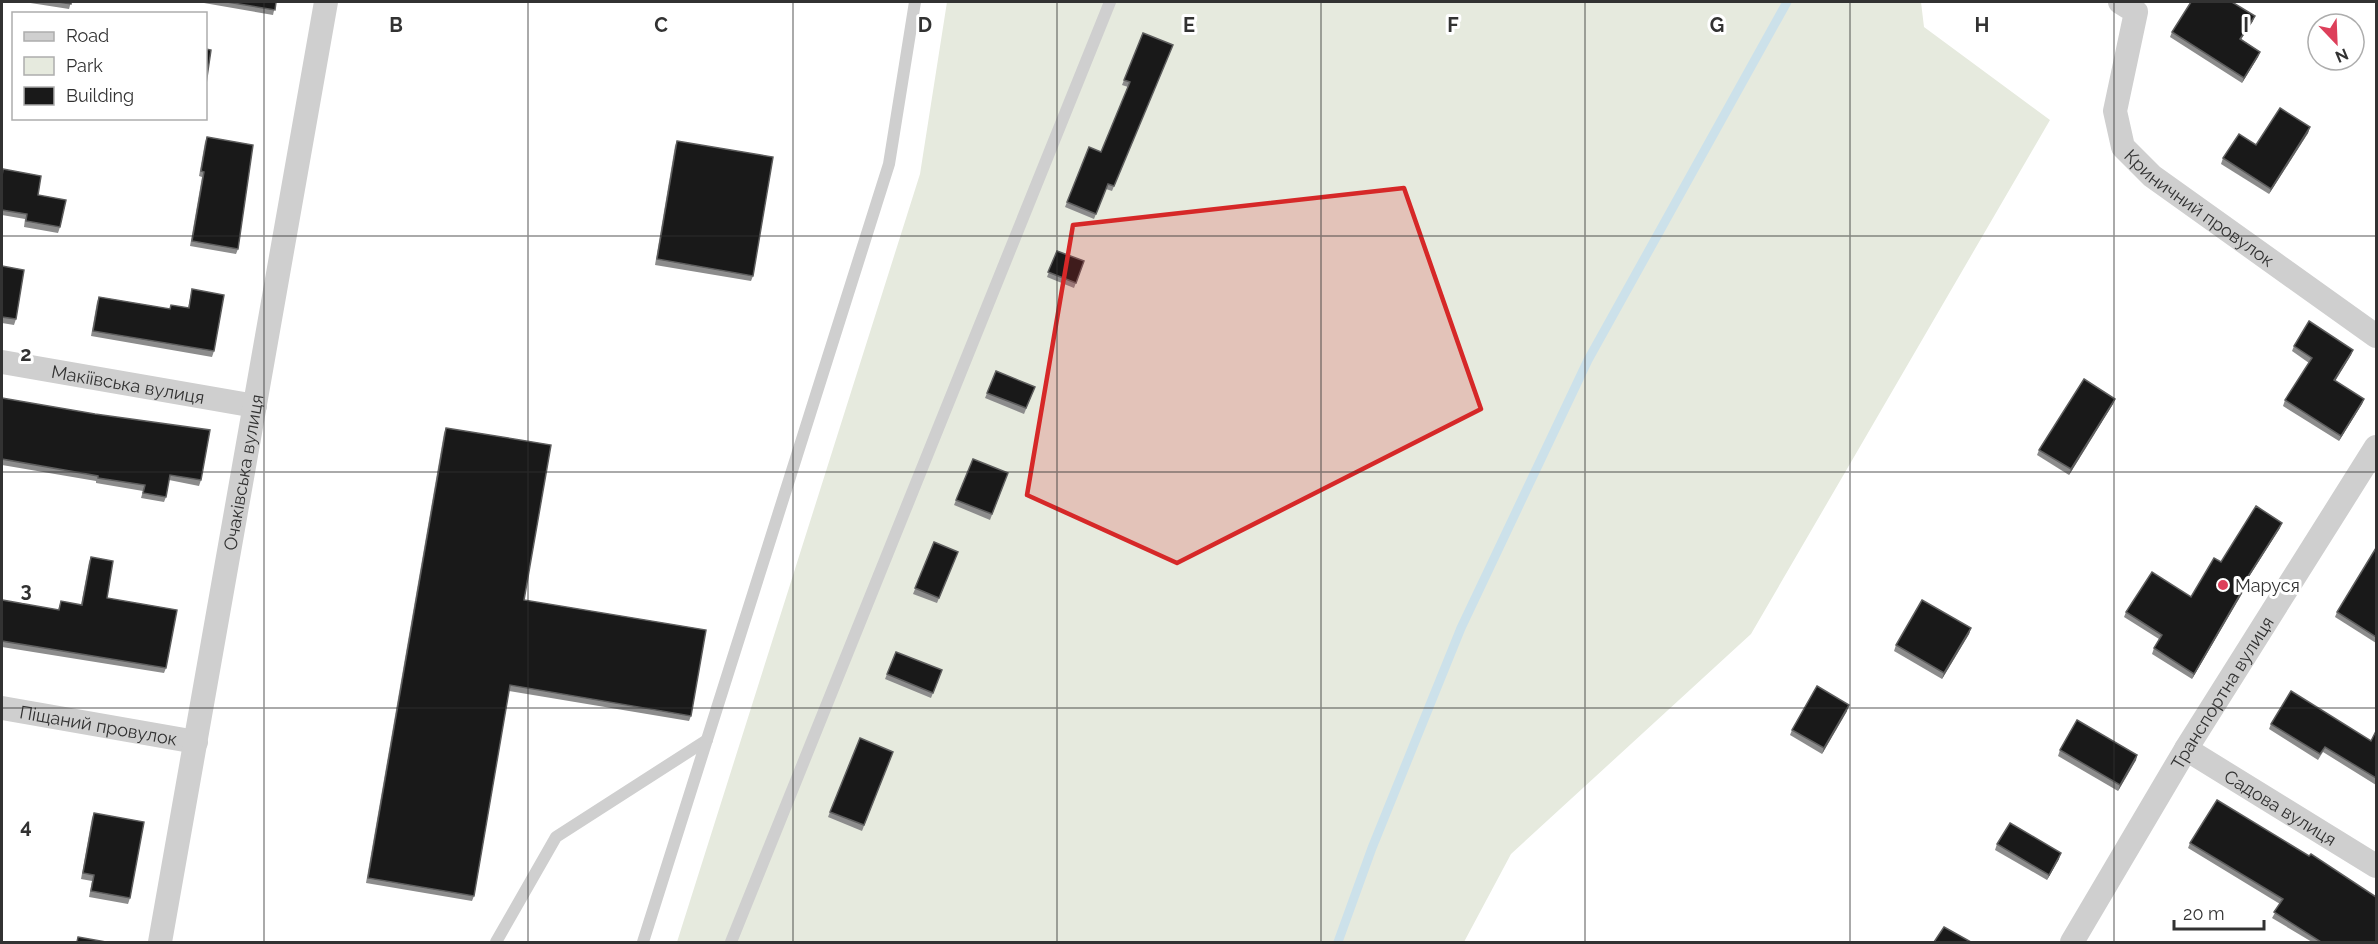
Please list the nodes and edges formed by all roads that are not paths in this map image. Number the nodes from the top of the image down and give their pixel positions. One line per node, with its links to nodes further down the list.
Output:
1 (326, 2): 7 (street, Очаківська вулиця)
2 (915, 2): 10 (lane)
3 (1110, 2): 17 (lane)
4 (2120, 2): 5 (street, Криничний провулок)
5 (2376, 336)
6 (2, 363): 7 (street, Макіївська вулиця)
7 (255, 406): 11 (street, Очаківська вулиця)
8 (2376, 447): 12 (street, Транспортна вулиця)
9 (2, 708): 11 (street, Піщаний провулок)
10 (707, 740): 15 (lane); 16 (lane)
11 (196, 742): 14 (street, Очаківська вулиця)
12 (2186, 749): 13 (street, Садова вулиця); 18 (street, Транспортна вулиця)
13 (2376, 866)
14 (160, 942)
15 (496, 942)
16 (643, 942)
17 (731, 942)
18 (2072, 942)

